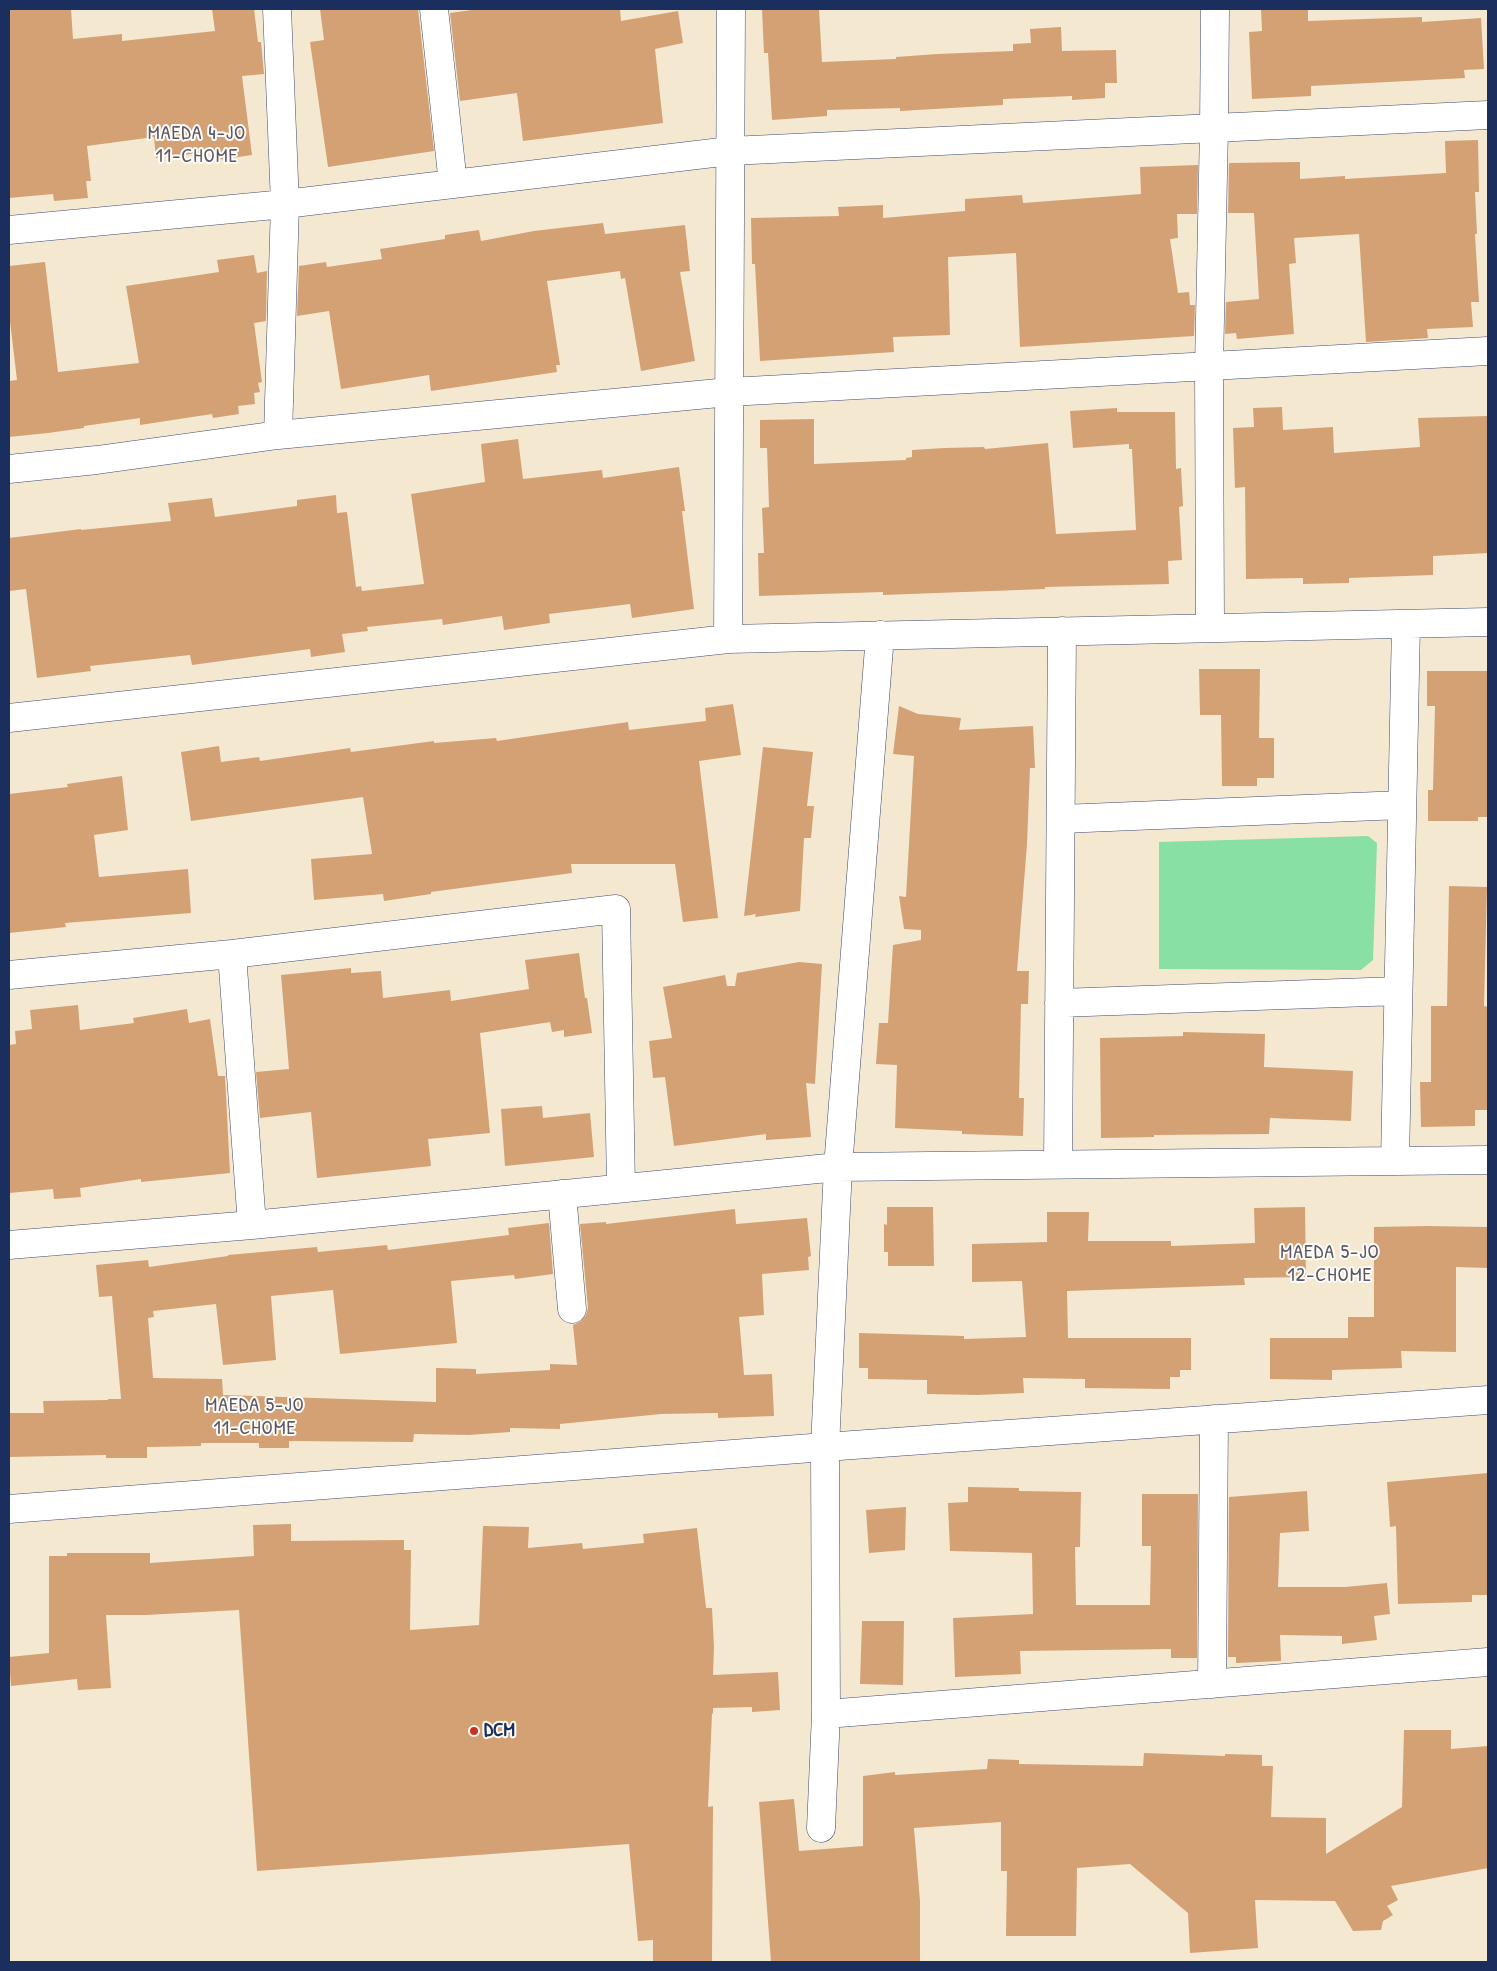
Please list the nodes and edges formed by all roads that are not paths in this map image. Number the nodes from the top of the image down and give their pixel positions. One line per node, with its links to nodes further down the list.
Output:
1 (277, 9): 9 (street)
2 (434, 9): 8 (street)
3 (731, 9): 7 (street)
4 (1215, 9): 6 (street)
5 (1488, 115): 6 (street)
6 (1214, 128): 7 (street); 12 (street)
7 (730, 151): 8 (street); 13 (street)
8 (453, 184): 9 (street)
9 (284, 204): 10 (street); 14 (street)
10 (9, 230)
11 (1488, 351): 12 (street)
12 (1209, 366): 13 (street); 18 (street)
13 (729, 392): 14 (street); 21 (street)
14 (278, 435): 15 (street)
15 (9, 469)
16 (1488, 622): 17 (street)
17 (1406, 624): 18 (street); 23 (street)
18 (1210, 628): 19 (street)
19 (1062, 631): 20 (street); 24 (street)
20 (880, 636): 21 (street); 32 (street)
21 (728, 639): 22 (street)
22 (9, 718)
23 (1402, 805): 24 (street); 27 (street)
24 (1060, 819): 28 (street)
25 (232, 954): 26 (street); 33 (street); 35 (street)
26 (9, 975)
27 (1398, 990): 28 (street); 30 (street)
28 (1059, 1003): 31 (street)
29 (1488, 1160): 30 (street)
30 (1395, 1161): 31 (street)
31 (1058, 1164): 32 (street)
32 (838, 1167): 33 (street); 40 (street)
33 (621, 1188): 34 (street)
34 (562, 1194): 35 (street); 37 (street)
35 (252, 1225): 36 (street)
36 (9, 1245)
37 (572, 1309)
38 (1488, 1400): 39 (street)
39 (1214, 1419): 40 (street); 43 (street)
40 (825, 1447): 41 (street); 44 (street)
41 (9, 1509)
42 (1488, 1662): 43 (street)
43 (1212, 1684): 44 (street)
44 (826, 1714): 45 (street)
45 (821, 1828)

